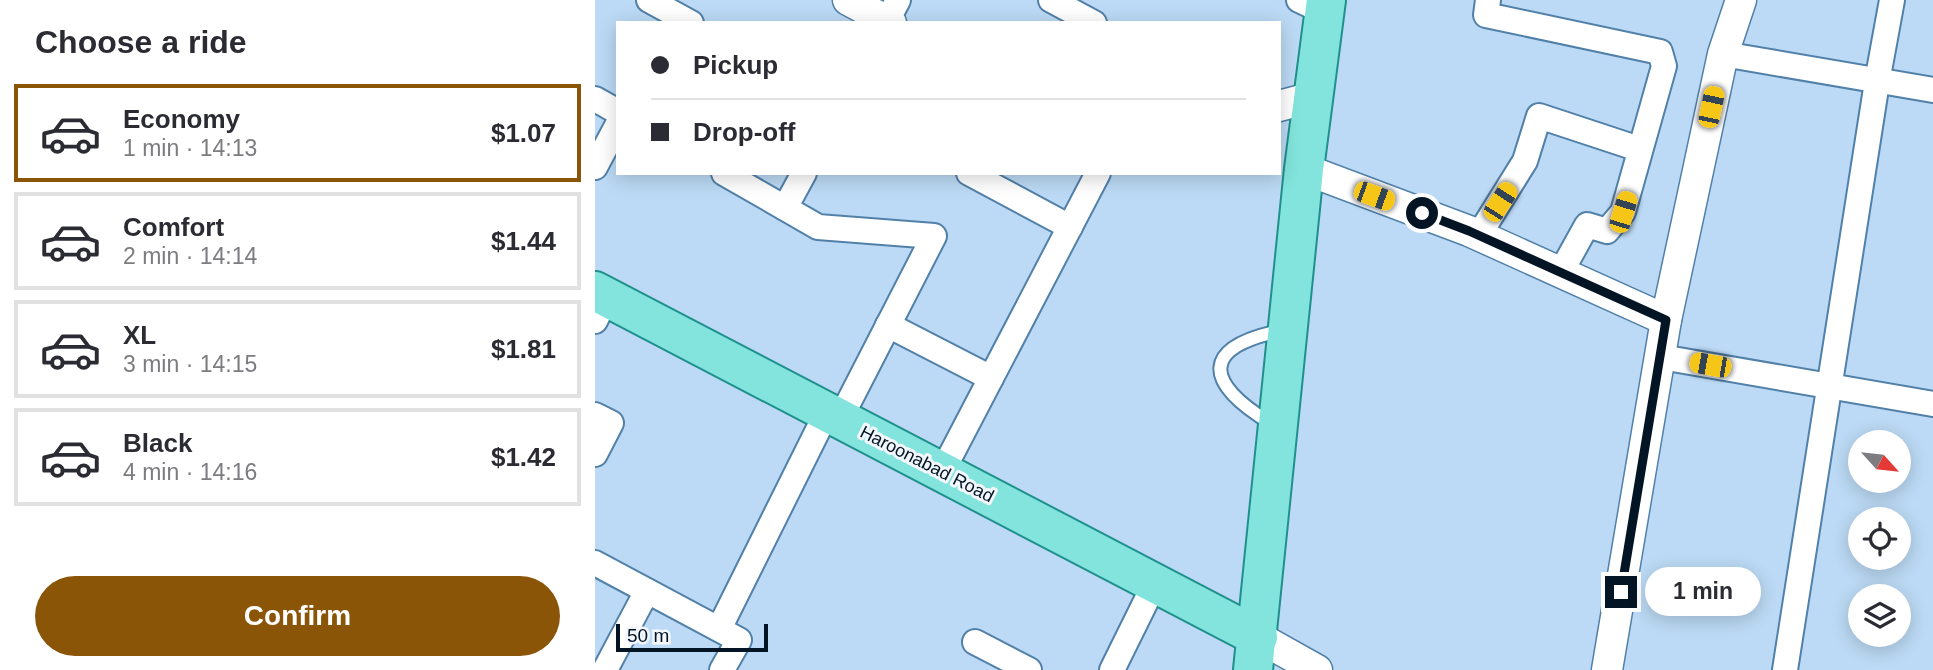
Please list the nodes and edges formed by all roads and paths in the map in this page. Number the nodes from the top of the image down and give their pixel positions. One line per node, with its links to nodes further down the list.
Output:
1 (649, 0): 8 (street)
2 (848, 0): 9 (street)
3 (1051, 0): 10 (street)
4 (1488, 0): 18 (street)
5 (1741, 0): 11 (street)
6 (1892, 0): 12 (street)
7 (1316, 4): 15 (main road)
8 (680, 15)
9 (890, 16)
10 (1090, 16)
11 (1723, 54): 12 (street); 30 (street)
12 (1877, 82): 13 (street); 35 (street)
13 (1933, 90)
14 (595, 99): 16 (street)
15 (1296, 102): 20 (main road)
16 (616, 111)
17 (616, 128): 19 (street)
18 (1639, 149): 27 (street); 28 (street)
19 (595, 167)
20 (1304, 169): 27 (street); 32 (main road)
21 (727, 175): 25 (street)
22 (803, 175): 25 (street)
23 (973, 175): 26 (street)
24 (1097, 175): 26 (street)
25 (785, 208): 31 (street)
26 (1070, 227): 34 (street)
27 (1479, 235): 28 (street)
28 (1561, 272): 30 (street)
29 (599, 303): 38 (main road, Haroonabad Road)
30 (1666, 320): 33 (street)
31 (888, 325): 34 (street); 38 (street)
32 (1288, 330): 39 (main road); 39 (lane)
33 (1661, 357): 35 (street); 53 (street)
34 (991, 378): 41 (street)
35 (1832, 386): 36 (street); 54 (street)
36 (1933, 404)
37 (595, 415): 40 (street)
38 (834, 415): 41 (main road, Haroonabad Road); 45 (street)
39 (1279, 428): 47 (main road)
40 (595, 454)
41 (942, 472): 43 (main road, Haroonabad Road)
42 (595, 563): 44 (street)
43 (1155, 583): 47 (main road, Haroonabad Road); 51 (street)
44 (647, 591): 45 (street); 48 (street)
45 (719, 629): 49 (street)
46 (975, 642): 50 (street)
47 (1256, 653): 52 (street)
48 (605, 670)
49 (722, 670)
50 (1029, 670)
51 (1112, 670)
52 (1317, 670)
53 (1608, 670)
54 (1785, 670)

